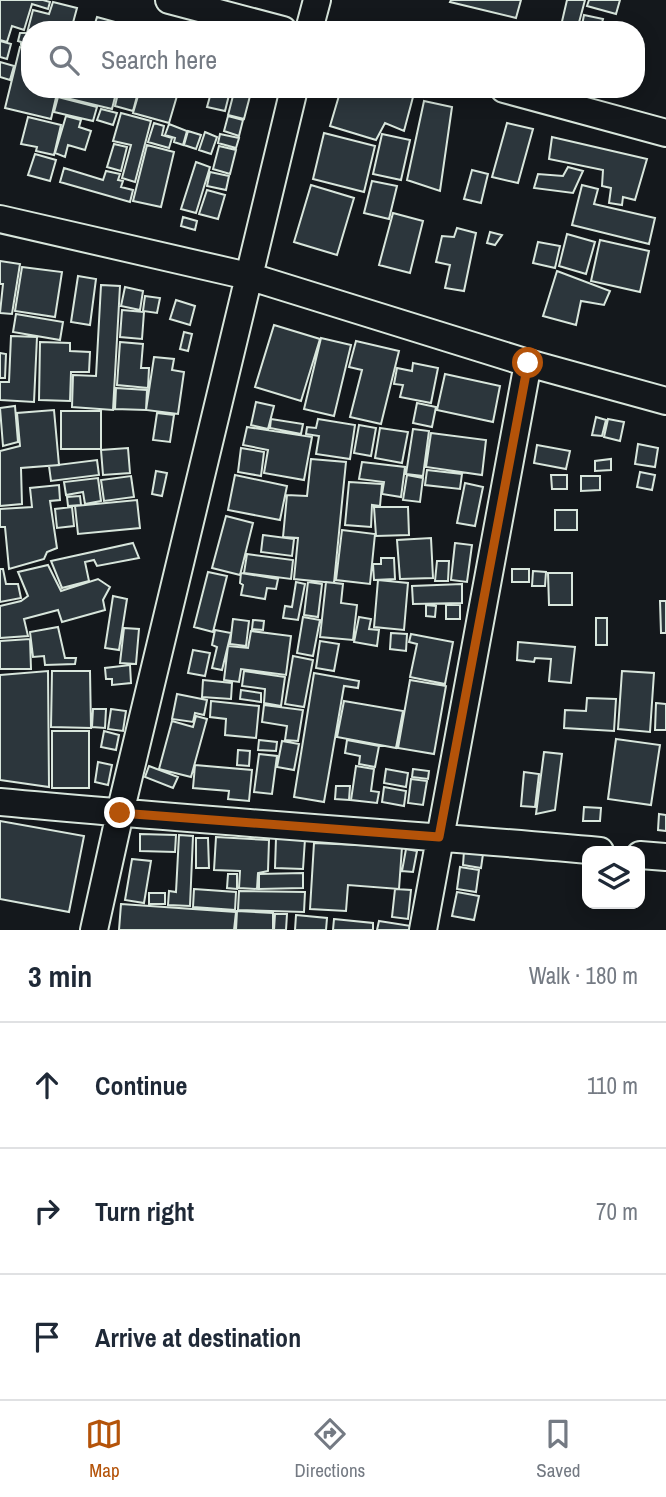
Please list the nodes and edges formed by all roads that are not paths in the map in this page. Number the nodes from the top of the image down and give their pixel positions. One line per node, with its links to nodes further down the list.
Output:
1 (169, 0): 3 (street)
2 (317, 0): 4 (street)
3 (249, 21)
4 (311, 21)
5 (292, 98): 9 (street)
6 (537, 98): 7 (street)
7 (666, 133)
8 (0, 219): 9 (street)
9 (248, 276): 10 (street); 13 (street)
10 (528, 363): 11 (street); 14 (street)
11 (666, 401)
12 (0, 802): 13 (street)
13 (120, 813): 14 (street); 18 (street)
14 (439, 837): 15 (street); 19 (street)
15 (582, 849)
16 (645, 855): 17 (street)
17 (666, 857)
18 (94, 930)
19 (423, 930)

